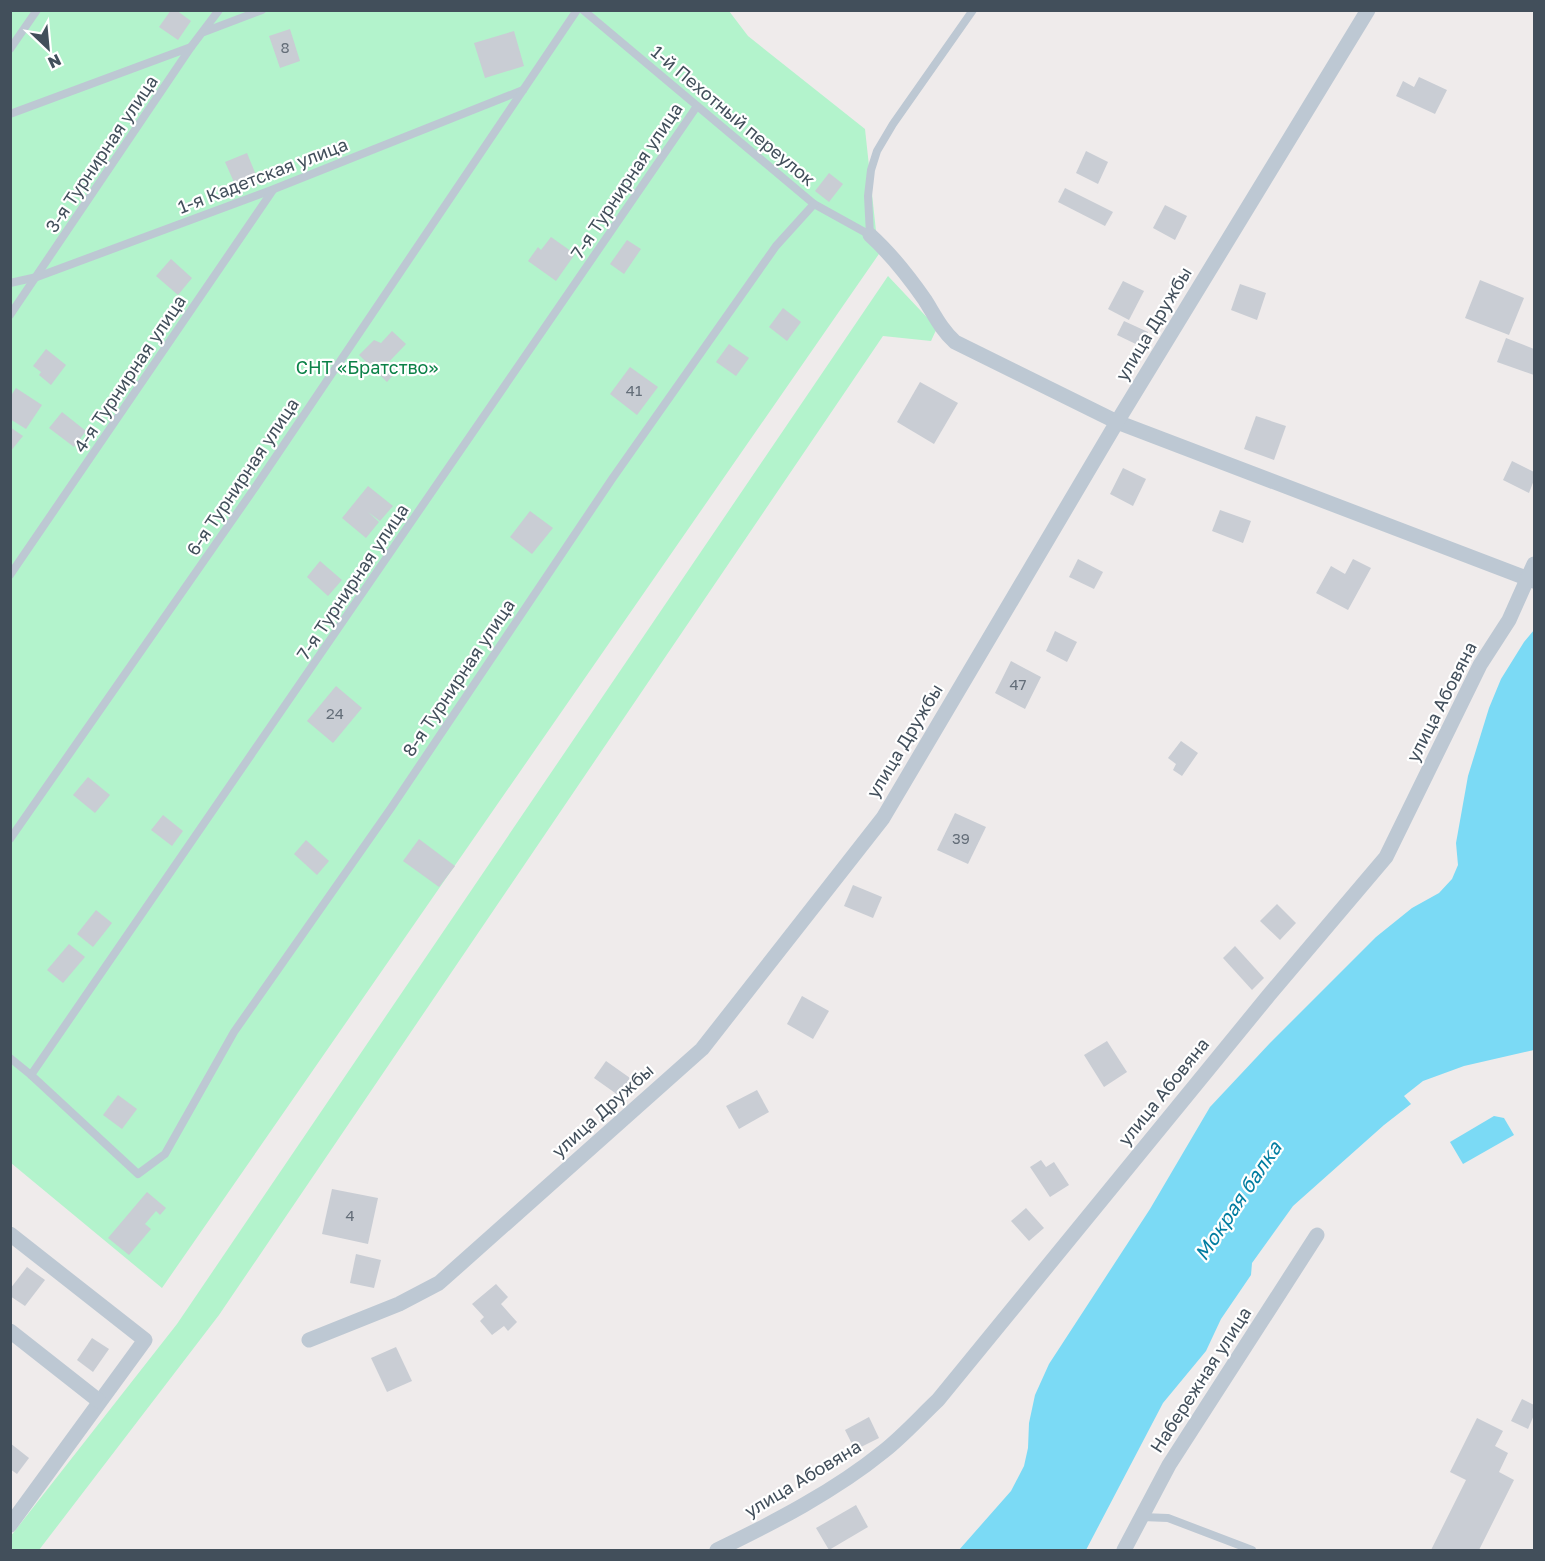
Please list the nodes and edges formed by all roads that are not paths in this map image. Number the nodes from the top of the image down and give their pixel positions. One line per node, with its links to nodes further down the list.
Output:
1 (37, 10): 10 (lane)
2 (219, 10): 8 (lane, 3-я Турнирная улица)
3 (262, 10): 8 (lane)
4 (577, 10): 11 (lane, 6-я Турнирная улица)
5 (583, 10): 12 (lane, 1-й Пехотный переулок)
6 (973, 10): 16 (lane)
7 (1368, 10): 20 (street, улица Дружбы)
8 (203, 33): 9 (lane, 3-я Турнирная улица)
9 (192, 47): 13 (lane); 17 (lane, 3-я Турнирная улица)
10 (10, 50)
11 (524, 89): 14 (lane, 1-я Кадетская улица); 23 (lane, 6-я Турнирная улица)
12 (697, 106): 15 (lane, 1-й Пехотный переулок); 25 (lane, 7-я Турнирная улица)
13 (10, 114)
14 (274, 189): 17 (lane, 1-я Кадетская улица); 22 (lane, 4-я Турнирная улица)
15 (814, 204): 16 (lane, 1-й Пехотный переулок); 25 (lane, 8-я Турнирная улица)
16 (870, 236): 20 (street)
17 (37, 277): 18 (lane, 1-я Кадетская улица); 19 (lane, 3-я Турнирная улица)
18 (10, 283)
19 (10, 315)
20 (1117, 422): 21 (street); 29 (street, улица Дружбы)
21 (1533, 574): 33 (street, улица Абовяна)
22 (10, 575)
23 (10, 839)
24 (10, 1058): 25 (lane)
25 (31, 1075)
26 (10, 1234): 30 (street)
27 (1317, 1235): 31 (street, Набережная улица)
28 (10, 1332): 30 (street)
29 (309, 1340)
30 (99, 1401): 32 (street)
31 (1142, 1516): 34 (street, Набережная улица); 35 (lane)
32 (10, 1525)
33 (717, 1551)
34 (1124, 1551)
35 (1252, 1551)

